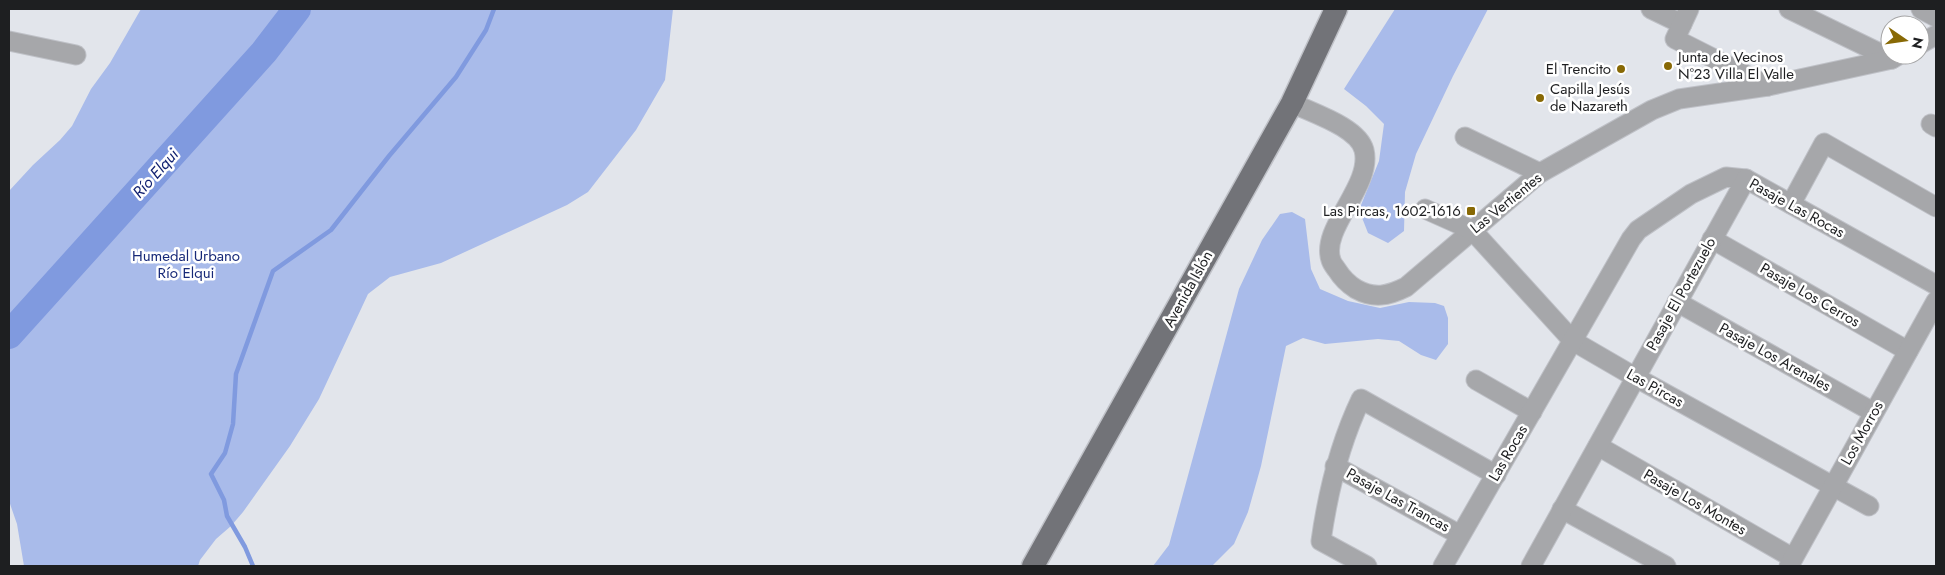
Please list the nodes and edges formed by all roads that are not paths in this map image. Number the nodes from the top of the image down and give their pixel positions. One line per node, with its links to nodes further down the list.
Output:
1 (1336, 9): 12 (main road, Avenida Islón)
2 (1651, 9): 6 (street)
3 (1789, 9): 8 (street)
4 (1922, 9): 5 (street)
5 (1936, 17)
6 (1682, 24): 11 (street)
7 (9, 41): 9 (street)
8 (1880, 50)
9 (76, 55)
10 (1880, 60): 11 (street, Las Vertientes)
11 (1768, 86): 14 (street, Las Vertientes)
12 (1292, 103): 19 (street, Las Vertientes); 38 (main road, Avenida Islón)
13 (1465, 137): 14 (street)
14 (1540, 173): 19 (street, Las Vertientes)
15 (1746, 179): 16 (street, Pasaje Las Rocas); 20 (street, Pasaje El Portezuelo); 24 (street, Pasaje Las Rocas)
16 (1791, 204): 17 (street); 21 (street, Pasaje Las Rocas)
17 (1936, 207)
18 (1425, 209): 19 (street)
19 (1472, 230): 24 (street, Las Pircas)
20 (1712, 240): 23 (street, Pasaje El Portezuelo); 25 (street, Pasaje Los Cerros)
21 (1936, 285)
22 (1936, 301): 25 (street, Los Morros)
23 (1677, 302): 26 (street, Pasaje El Portezuelo); 29 (street, Pasaje Los Arenales)
24 (1573, 341): 26 (street, Las Pircas); 28 (street, Las Rocas)
25 (1908, 351): 29 (street, Los Morros)
26 (1635, 377): 30 (street, Pasaje El Portezuelo); 33 (street, Las Pircas)
27 (1476, 380): 28 (street)
28 (1532, 412): 32 (street, Las Rocas)
29 (1873, 412): 33 (street, Los Morros)
30 (1598, 446): 35 (street, Pasaje El Portezuelo); 37 (street, Pasaje Los Montes)
31 (1335, 466): 32 (street); 36 (street, Pasaje Las Trancas); 39 (street)
32 (1496, 475): 36 (street, Las Rocas)
33 (1834, 486): 34 (street, Las Pircas); 37 (street, Los Morros)
34 (1869, 506)
35 (1562, 509): 41 (street, Pasaje El Portezuelo); 42 (street)
36 (1460, 535): 40 (street, Las Rocas)
37 (1791, 562)
38 (1034, 566)
39 (1367, 566)
40 (1442, 566)
41 (1530, 566)
42 (1666, 566)

